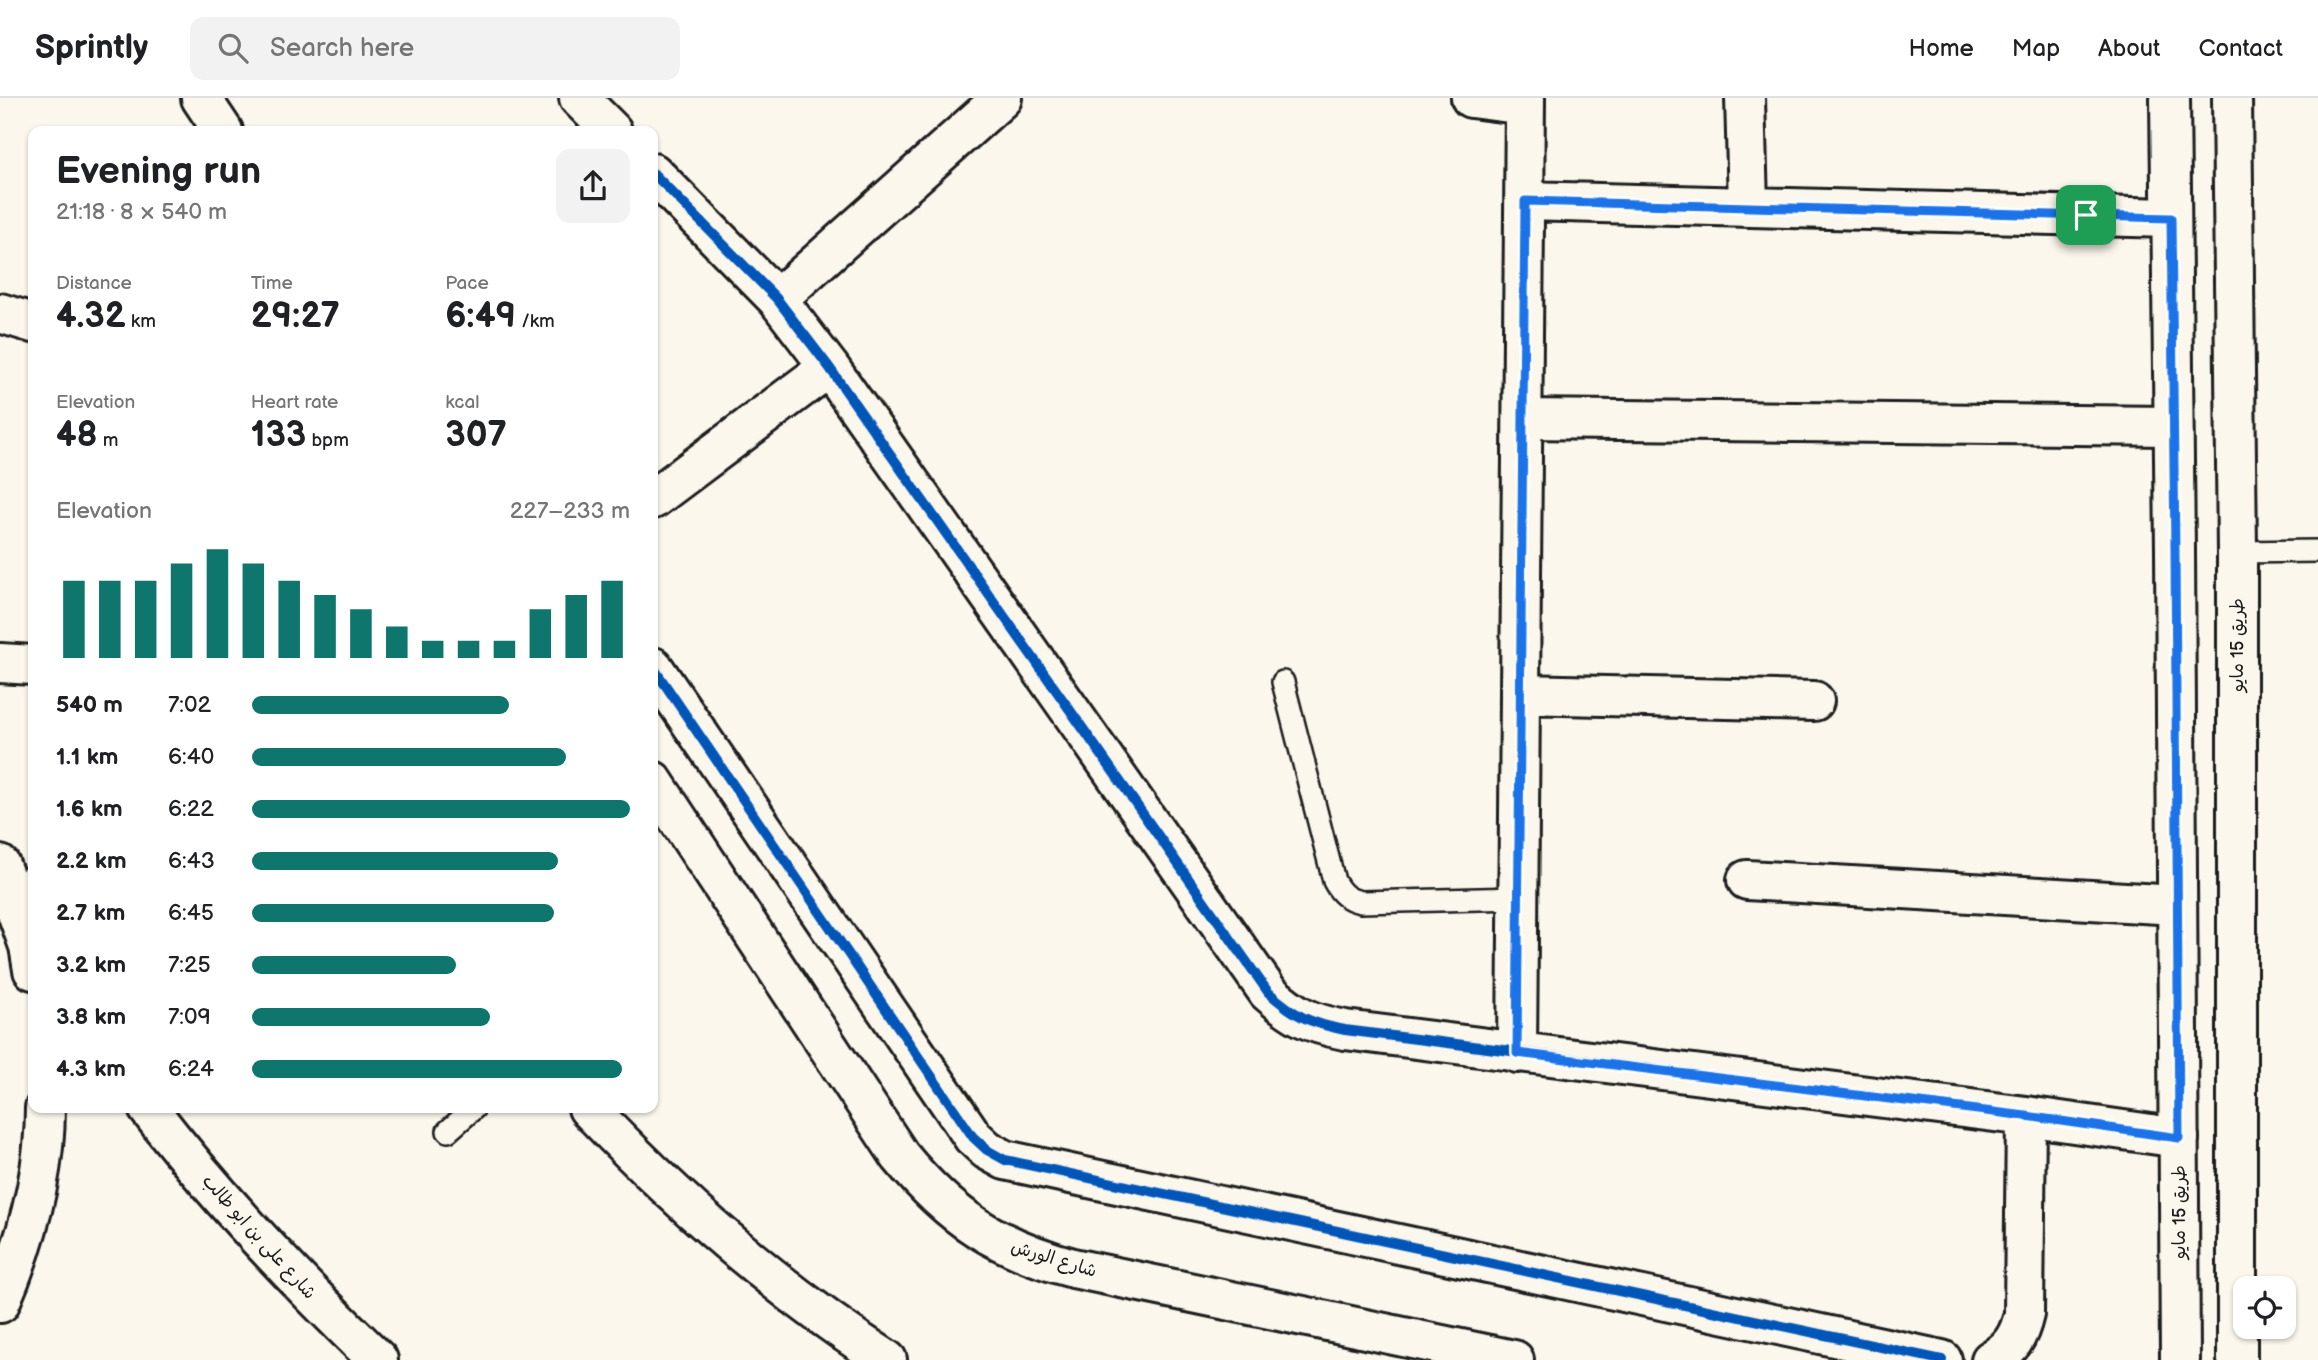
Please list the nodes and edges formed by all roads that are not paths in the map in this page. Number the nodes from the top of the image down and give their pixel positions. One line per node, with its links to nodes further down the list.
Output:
1 (201, 98): 8 (street)
2 (1002, 98): 13 (street)
3 (1471, 98): 7 (street)
4 (1745, 98): 11 (street)
5 (2170, 98): 12 (street, طريق 15 مايو)
6 (2232, 98): 22 (street, طريق 15 مايو)
7 (1525, 101): 10 (street)
8 (220, 126)
9 (658, 178): 13 (street)
10 (1525, 201): 11 (street); 17 (street)
11 (1748, 205): 12 (street)
12 (2171, 218): 18 (street, طريق 15 مايو)
13 (777, 299): 16 (street)
14 (0, 313): 15 (street)
15 (28, 321)
16 (829, 367): 19 (street); 35 (street)
17 (1523, 419): 18 (street); 27 (street)
18 (2173, 426): 20 (street, طريق 15 مايو)
19 (658, 495)
20 (2175, 550): 22 (street); 33 (street, طريق 15 مايو)
21 (2318, 551): 22 (lane)
22 (2237, 552): 50 (street, طريق 15 مايو)
23 (0, 663): 24 (street)
24 (28, 666)
25 (658, 674): 47 (street)
26 (1283, 682): 32 (lane)
27 (1521, 694): 28 (street); 32 (street)
28 (1814, 701)
29 (658, 788): 46 (street, شارع الورش)
30 (11, 880): 34 (street)
31 (1747, 880): 33 (street)
32 (1519, 898): 35 (street)
33 (2177, 905): 42 (street, طريق 15 مايو)
34 (28, 942)
35 (1517, 1053): 40 (street)
36 (45, 1113): 43 (street)
37 (152, 1113): 44 (street, شارع على بن ابو طالب)
38 (468, 1113): 41 (lane)
39 (593, 1113): 45 (street)
40 (2026, 1116): 42 (street); 48 (street)
41 (447, 1131)
42 (2179, 1138): 49 (street, طريق 15 مايو)
43 (0, 1303)
44 (378, 1360)
45 (887, 1360)
46 (1514, 1360)
47 (1942, 1360)
48 (1991, 1360)
49 (2180, 1360)
50 (2237, 1360)

